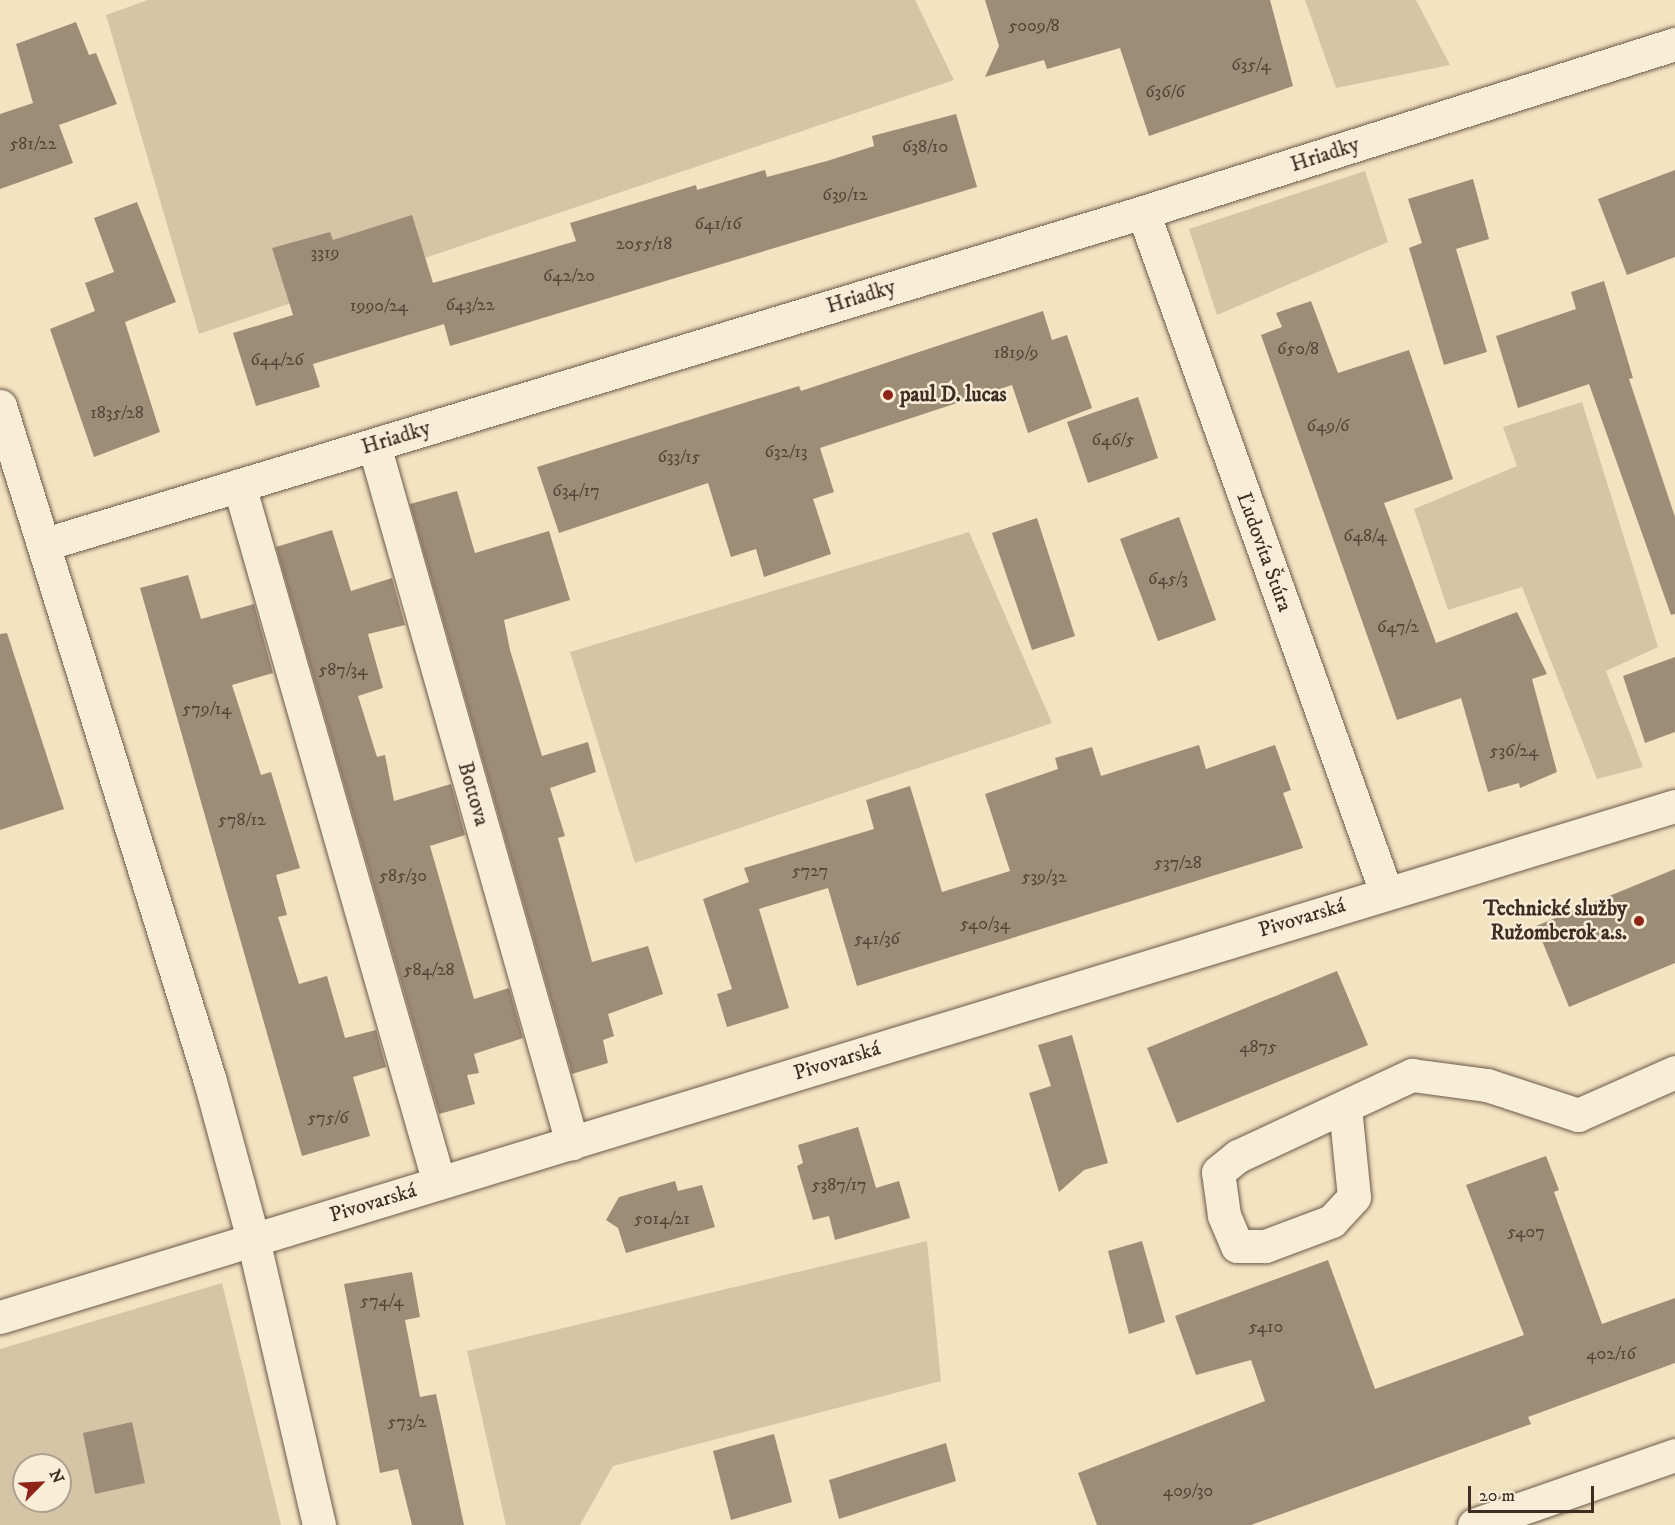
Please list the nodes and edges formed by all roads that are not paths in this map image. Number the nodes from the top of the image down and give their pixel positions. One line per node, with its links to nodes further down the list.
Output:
1 (1675, 44): 2 (street, Hriadky)
2 (1143, 212): 4 (street, Hriadky); 8 (street, Ľudovíta Štúra)
3 (0, 406): 6 (street)
4 (374, 444): 5 (street, Hriadky); 11 (street, Bottova)
5 (239, 485): 6 (street, Hriadky); 12 (street)
6 (45, 544): 13 (street)
7 (1675, 806): 8 (street, Pivovarská)
8 (1386, 892): 11 (street, Pivovarská)
9 (1675, 1072): 10 (street)
10 (1345, 1107): 10 (street)
11 (572, 1143): 12 (street, Pivovarská)
12 (439, 1183): 13 (street, Pivovarská)
13 (253, 1239): 14 (street, Pivovarská); 16 (street)
14 (0, 1317)
15 (1675, 1455): 17 (street)
16 (319, 1525)
17 (1474, 1525)

